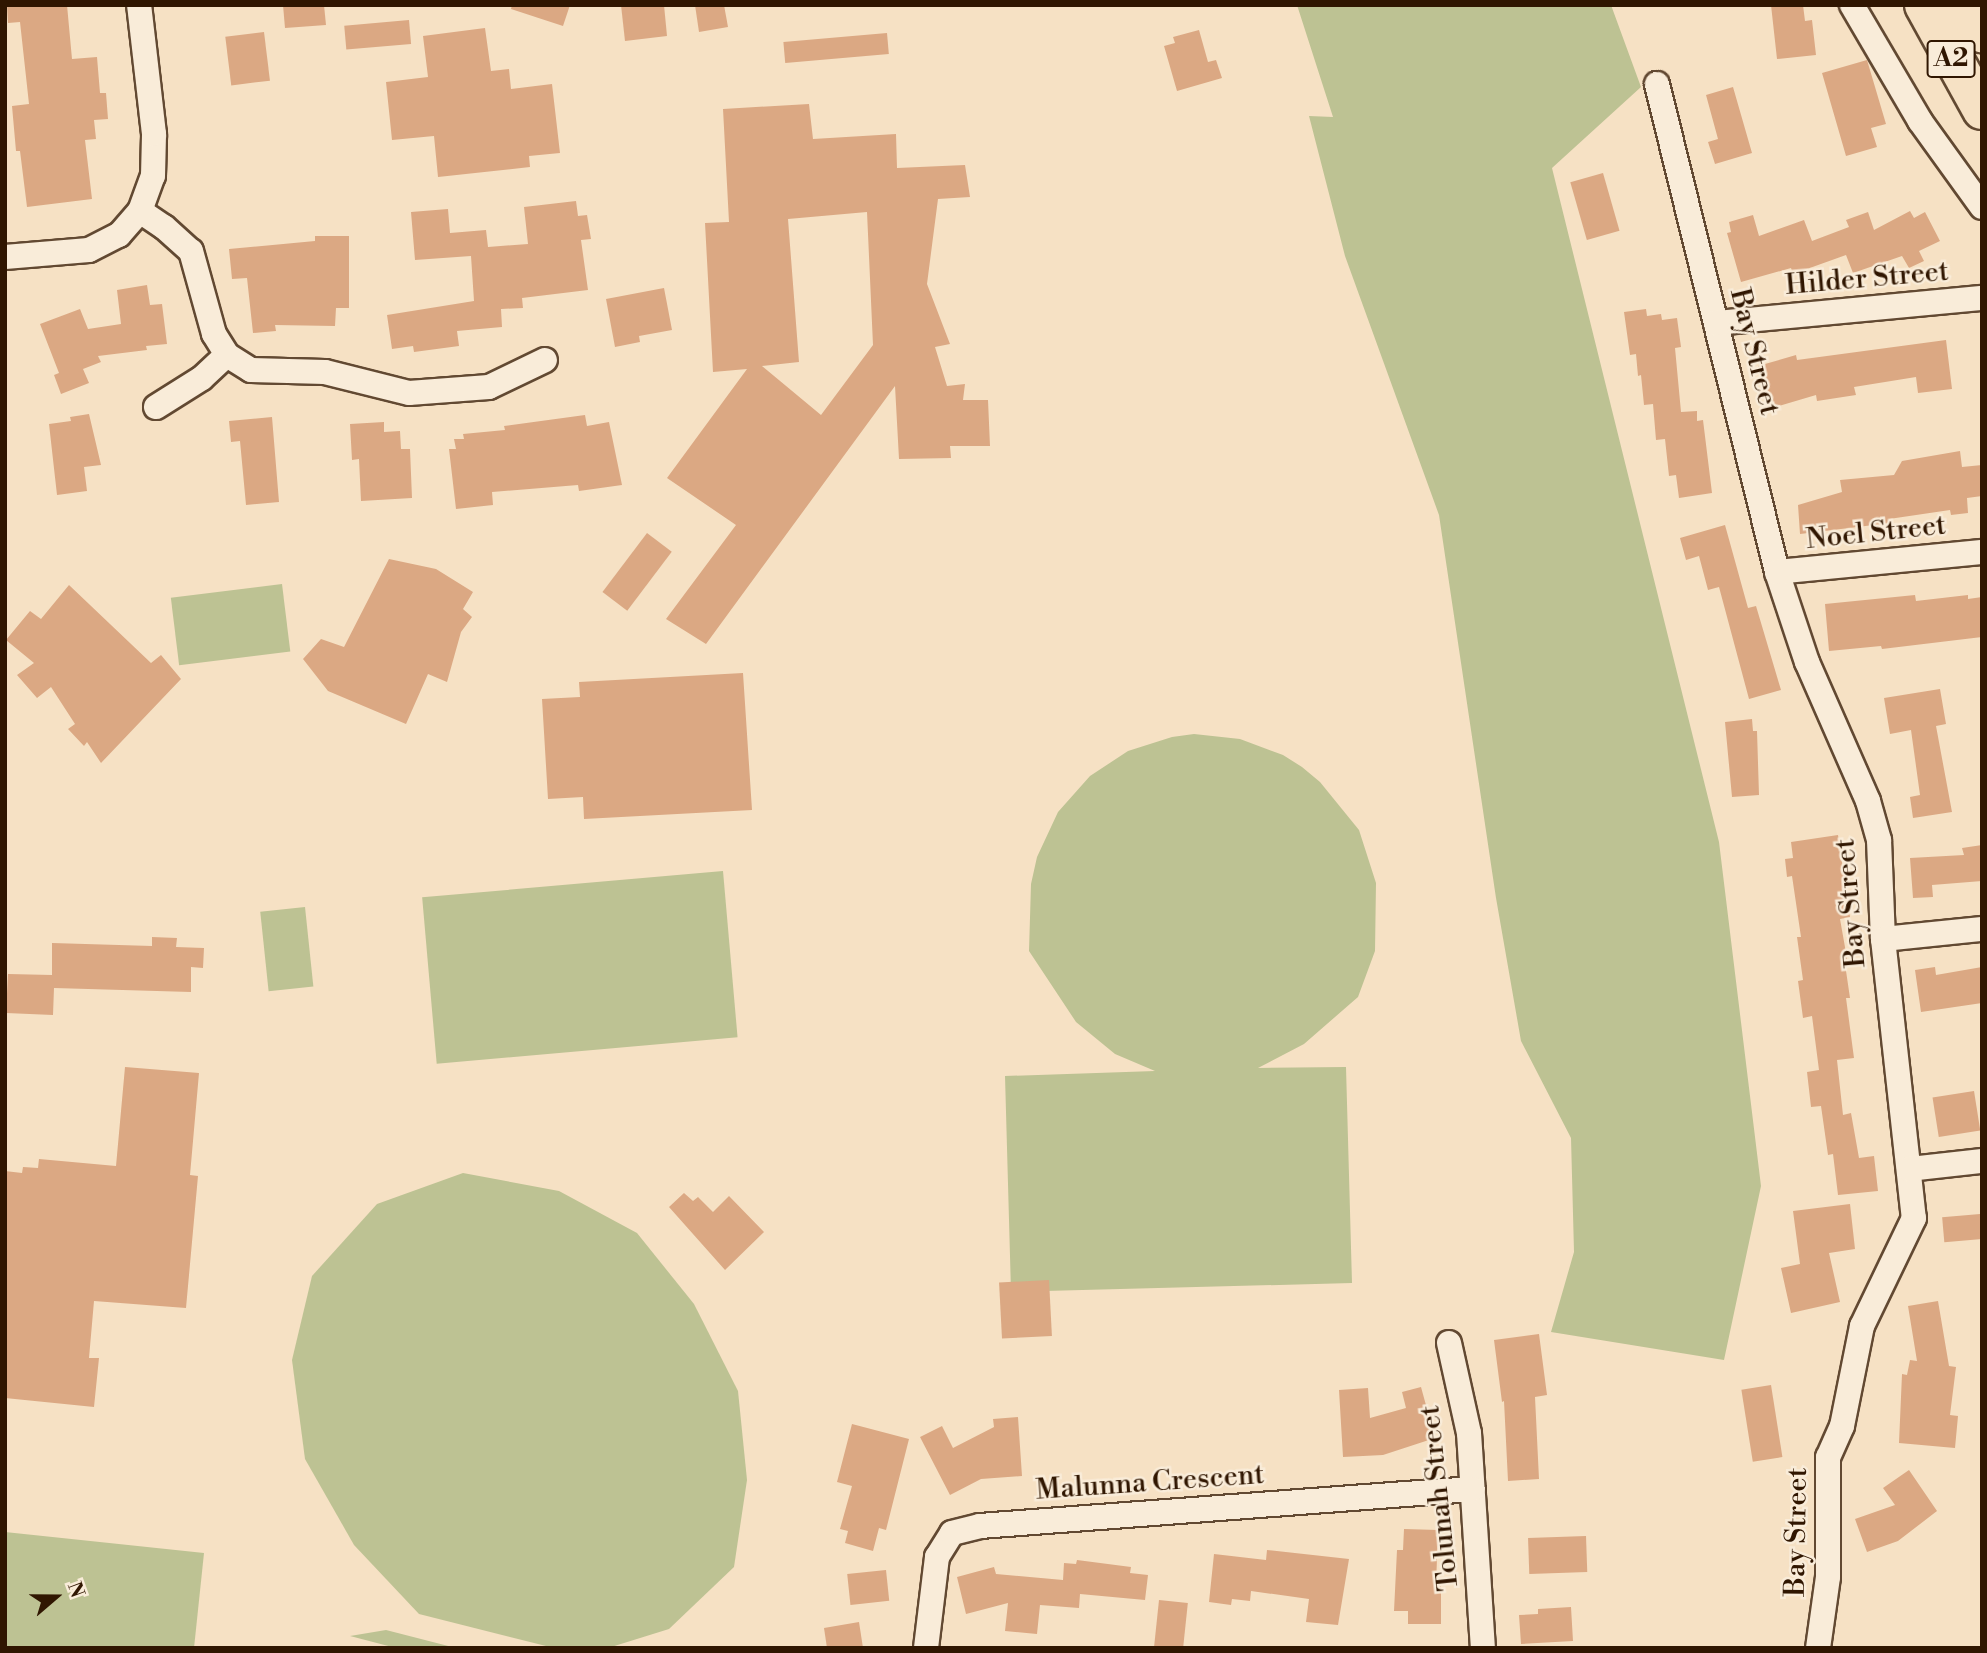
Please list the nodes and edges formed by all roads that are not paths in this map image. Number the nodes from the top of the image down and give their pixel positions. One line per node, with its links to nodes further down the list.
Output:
1 (139, 5): 9 (street)
2 (1852, 5): 8 (street)
3 (1924, 5): 7 (highway, A2)
4 (1965, 5): 5 (highway, A2)
5 (1982, 33)
6 (1657, 84): 12 (street, Bay Street)
7 (1982, 110)
8 (1982, 207)
9 (140, 211): 10 (street); 13 (street)
10 (5, 257)
11 (1982, 298): 12 (street, Hilder Street)
12 (1716, 323): 17 (street, Bay Street)
13 (227, 355): 14 (street); 15 (street)
14 (545, 360)
15 (156, 407)
16 (1982, 552): 17 (street, Noel Street)
17 (1777, 572): 19 (street, Bay Street)
18 (1982, 929): 19 (street)
19 (1883, 939): 21 (street, Bay Street)
20 (1982, 1161): 21 (street)
21 (1909, 1168): 26 (street, Bay Street)
22 (1449, 1343): 23 (street, Tolunah Street)
23 (1473, 1489): 24 (street, Malunna Crescent); 25 (street, Tolunah Street)
24 (926, 1648)
25 (1483, 1648)
26 (1818, 1648)

